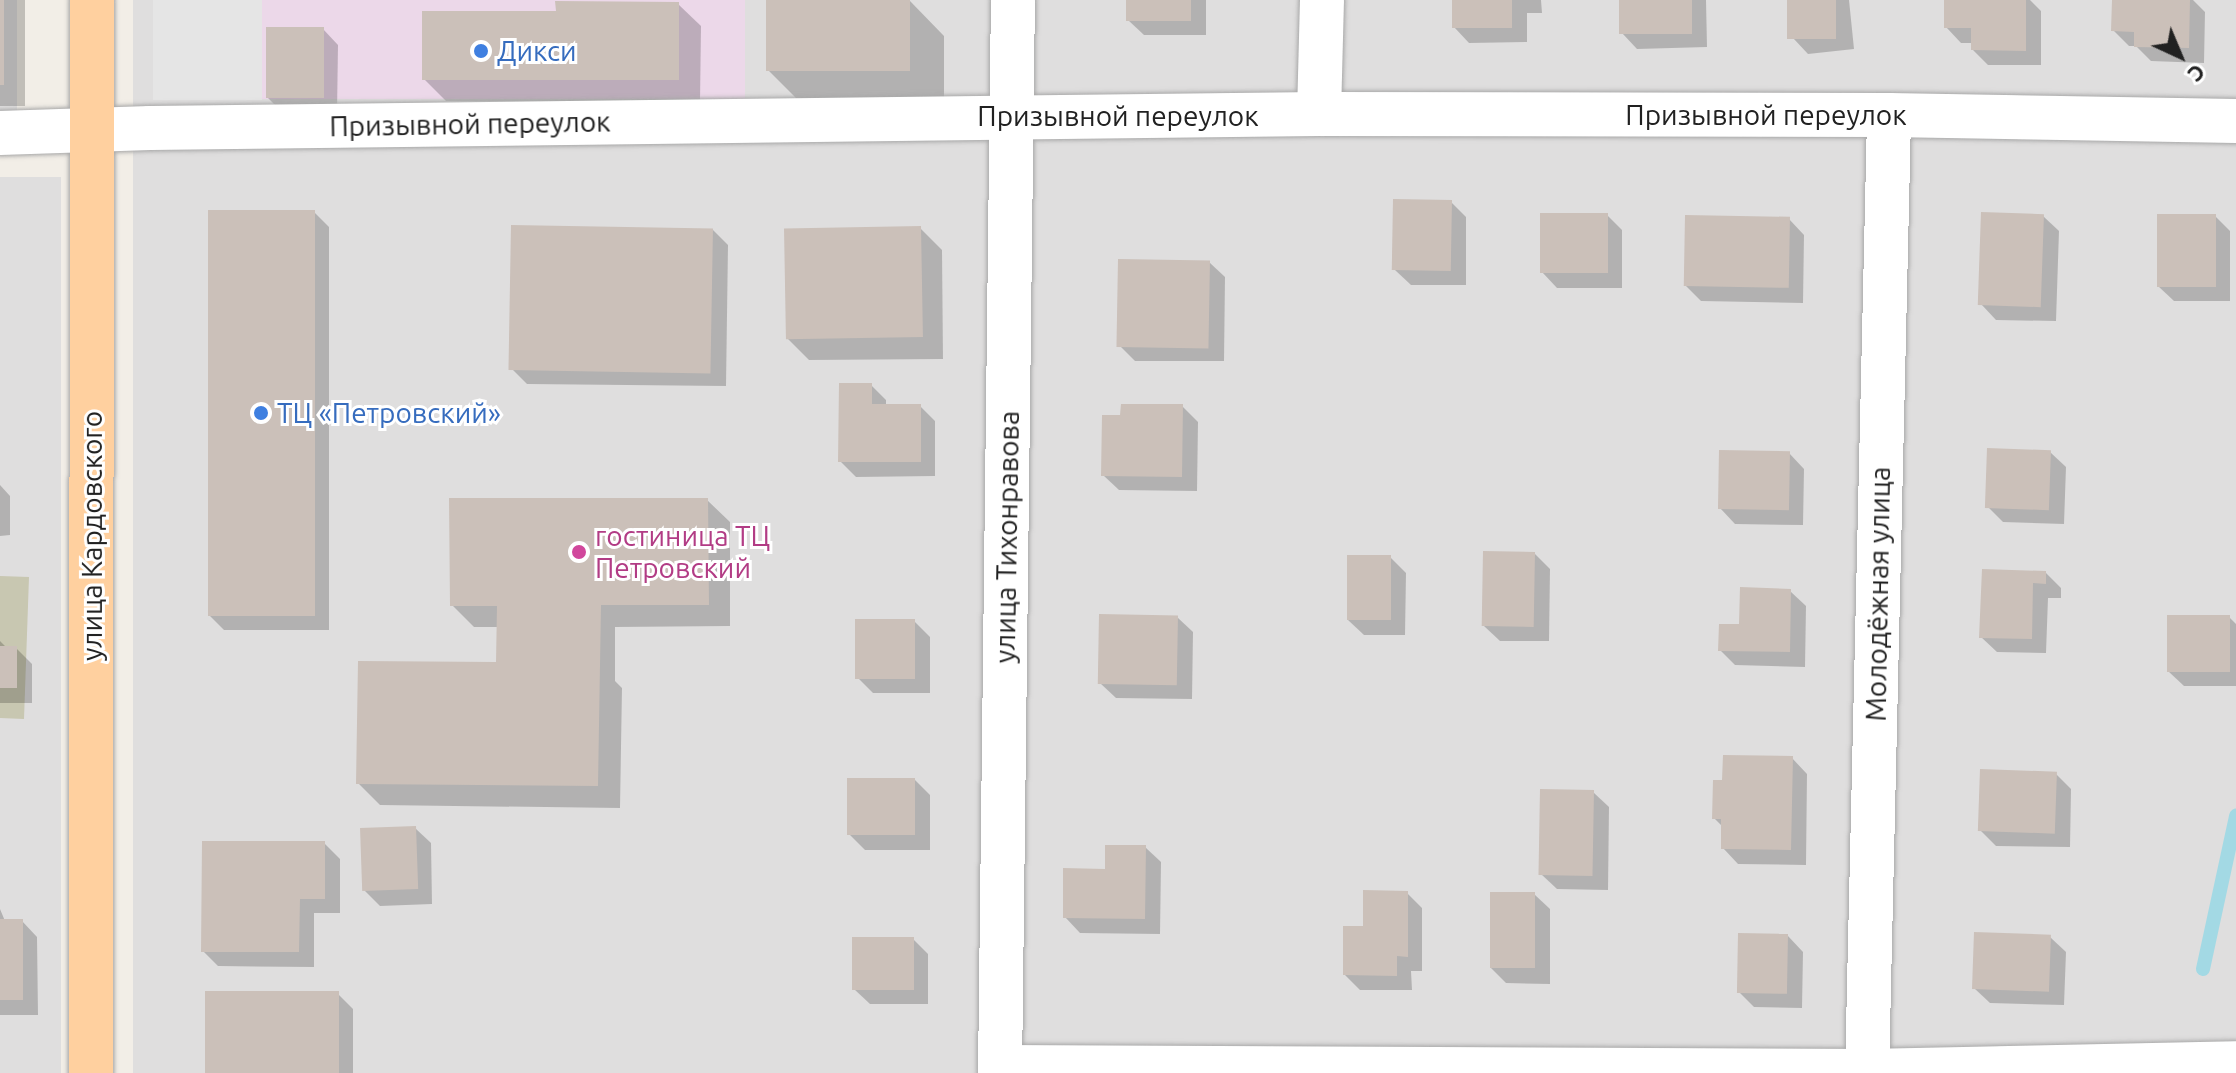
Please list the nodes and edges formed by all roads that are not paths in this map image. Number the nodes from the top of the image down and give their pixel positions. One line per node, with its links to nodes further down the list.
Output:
1 (92, 0): 8 (main road, улица Кардовского)
2 (1013, 0): 6 (street, улица Тихонравова)
3 (1322, 0): 4 (street)
4 (1319, 114): 5 (street, Призывной переулок); 6 (street, Призывной переулок)
5 (1889, 115): 7 (street, Призывной переулок); 12 (street, Молодёжная улица)
6 (1013, 116): 8 (street, Призывной переулок); 11 (street, улица Тихонравова)
7 (2236, 121)
8 (92, 129): 9 (street, Призывной переулок); 13 (main road, улица Кардовского)
9 (0, 133)
10 (2236, 1063): 12 (street)
11 (1000, 1070): 12 (street)
12 (1867, 1072)
13 (91, 1073)

